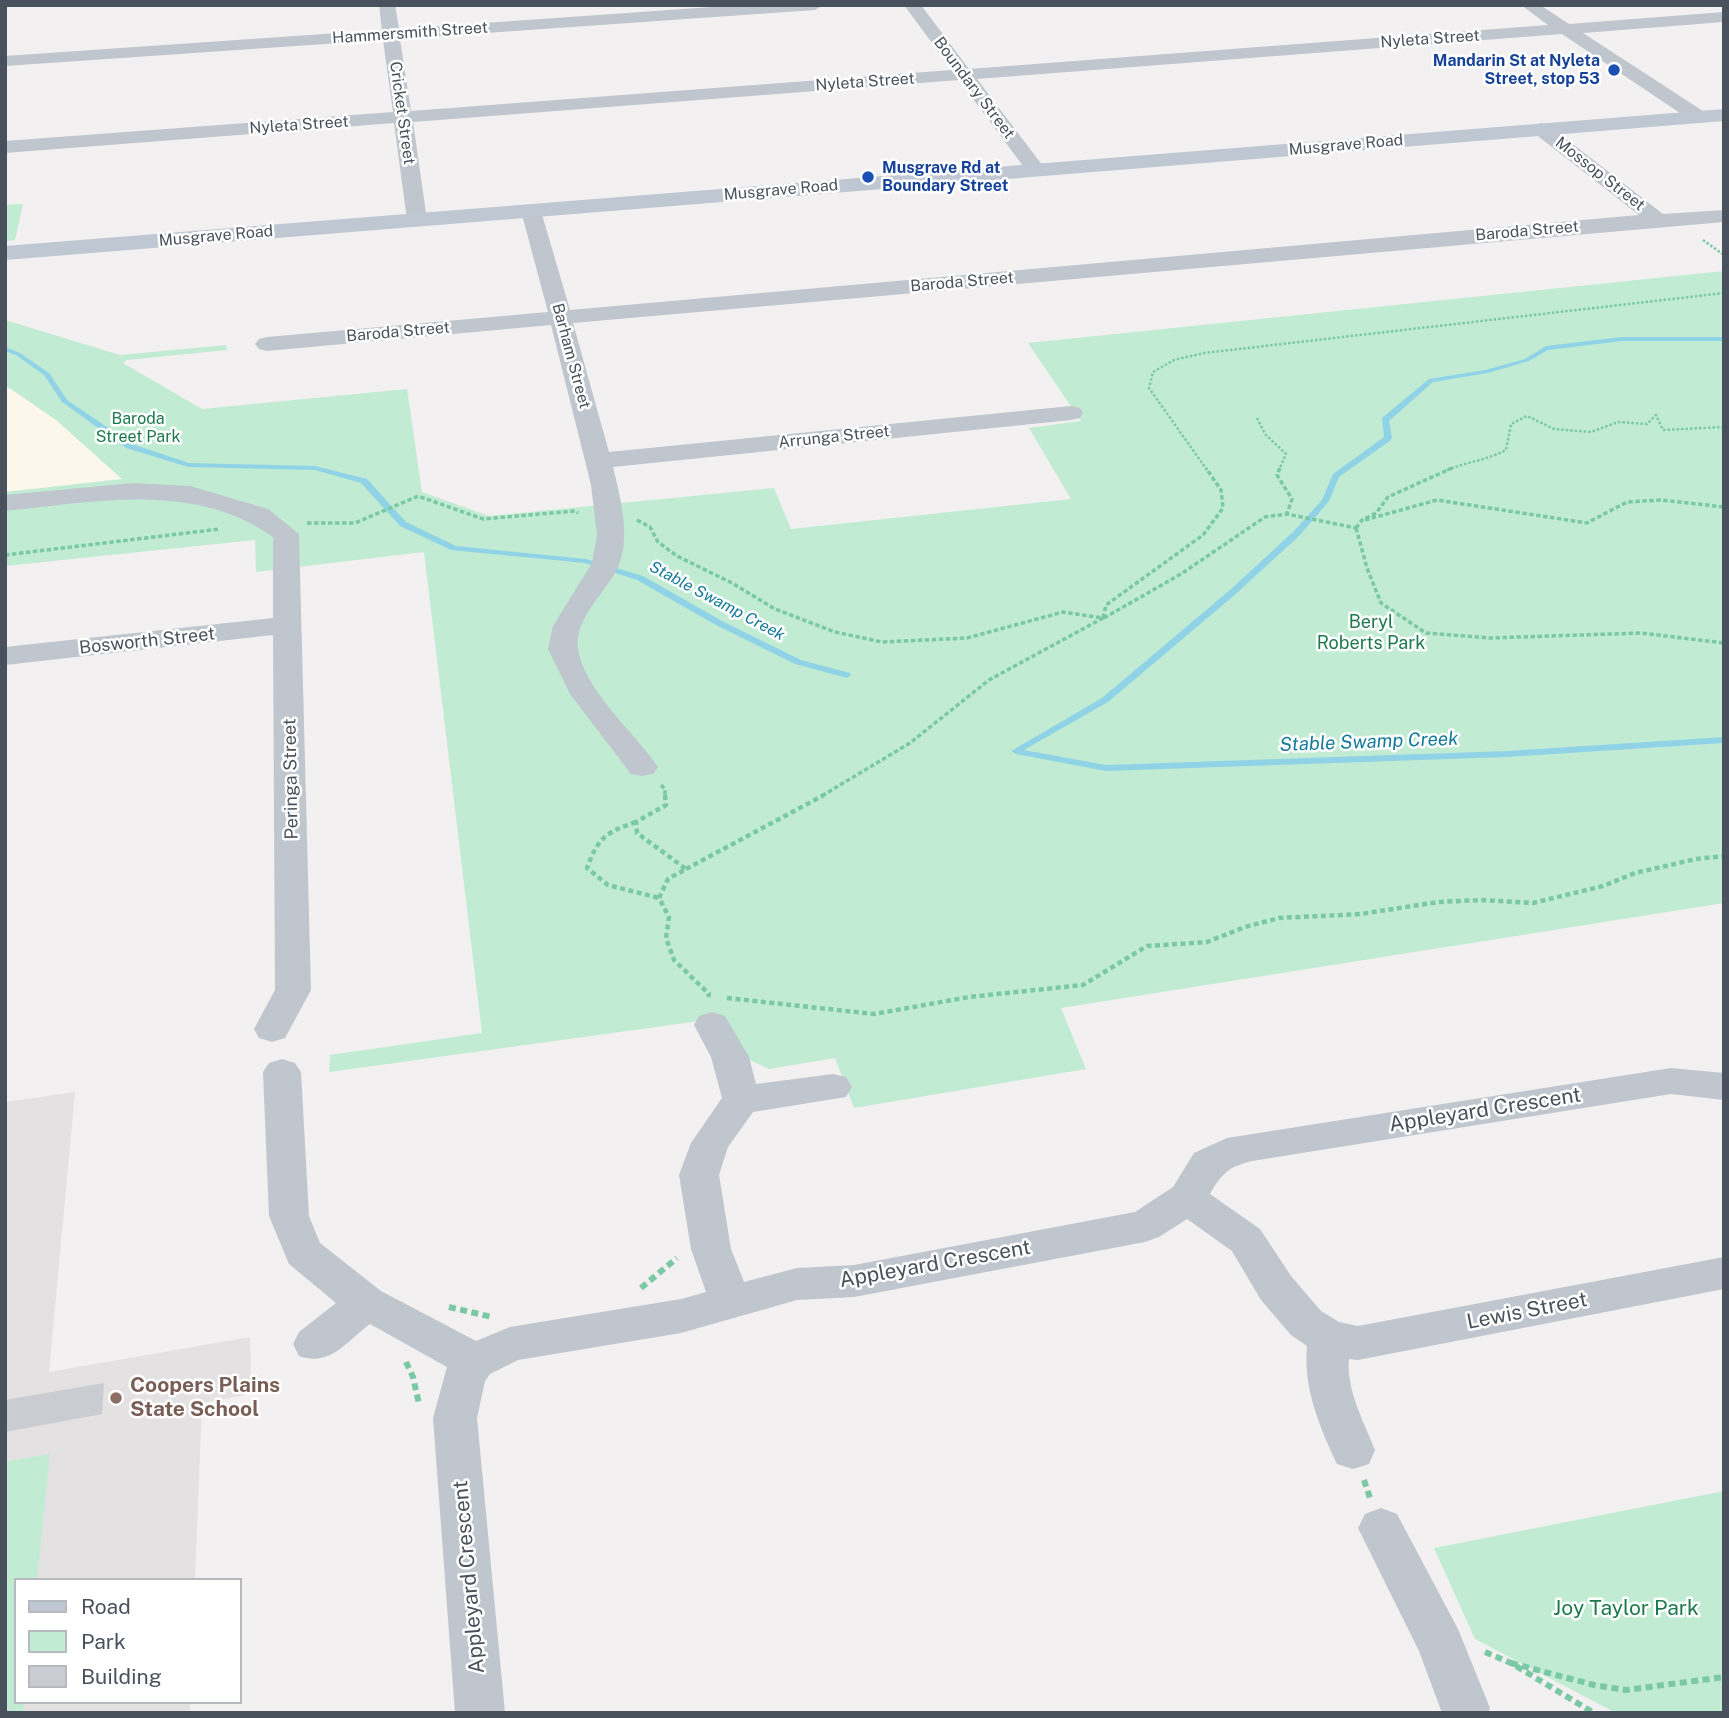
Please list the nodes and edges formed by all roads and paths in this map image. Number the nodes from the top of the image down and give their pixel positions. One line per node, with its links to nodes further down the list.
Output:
1 (387, 5): 7 (street, Cricket Street)
2 (815, 5): 7 (street, Hammersmith Street)
3 (912, 5): 9 (street, Boundary Street)
4 (1529, 5): 6 (street)
5 (1724, 17): 6 (street, Nyleta Street)
6 (1565, 29): 9 (street, Nyleta Street); 12 (street)
7 (391, 35): 8 (street, Hammersmith Street); 11 (street, Cricket Street)
8 (5, 61)
9 (964, 74): 11 (street, Nyleta Street); 15 (street, Boundary Street)
10 (1724, 115): 12 (street, Musgrave Road)
11 (402, 117): 14 (street, Nyleta Street); 18 (street, Cricket Street)
12 (1699, 117): 13 (street, Musgrave Road)
13 (1541, 129): 15 (street, Musgrave Road); 19 (street, Mossop Street)
14 (5, 147)
15 (1037, 170): 16 (street, Musgrave Road)
16 (531, 211): 18 (street, Musgrave Road); 22 (street, Barham Street)
17 (1724, 216): 19 (street, Baroda Street)
18 (417, 220): 20 (street, Musgrave Road)
19 (1658, 220): 22 (street, Baroda Street)
20 (5, 253)
21 (1724, 293): 37 (path)
22 (561, 317): 23 (street, Baroda Street); 27 (street, Barham Street)
23 (257, 344)
24 (1071, 413): 27 (street, Arrunga Street)
25 (1256, 418): 31 (path)
26 (1724, 427): 32 (path)
27 (598, 461): 30 (street, Barham Street)
28 (5, 503): 33 (street)
29 (1724, 507): 32 (path)
30 (608, 512): 33 (path); 37 (path); 41 (street, Barham Street)
31 (1287, 514): 34 (path); 37 (path)
32 (1362, 520): 34 (path)
33 (290, 525): 38 (street, Peringa Street)
34 (1356, 528): 39 (path)
35 (224, 529): 36 (path)
36 (5, 555)
37 (1104, 618): 44 (path)
38 (289, 625): 40 (street, Bosworth Street); 47 (street, Peringa Street)
39 (1724, 643)
40 (5, 656)
41 (642, 767): 42 (path)
42 (636, 822): 44 (path); 45 (path)
43 (1724, 856): 46 (path)
44 (686, 869): 45 (path)
45 (659, 898): 46 (path)
46 (711, 1010): 51 (street)
47 (272, 1029)
48 (282, 1072): 57 (street)
49 (1724, 1086): 52 (street, Appleyard Crescent)
50 (833, 1087): 51 (street)
51 (741, 1100): 53 (street)
52 (1187, 1198): 56 (street, Appleyard Crescent); 60 (street)
53 (711, 1249): 55 (path); 56 (street)
54 (1724, 1273): 60 (street, Lewis Street)
55 (632, 1290)
56 (731, 1302): 62 (street, Appleyard Crescent)
57 (366, 1303): 59 (street); 61 (street)
58 (506, 1315): 59 (path)
59 (409, 1324): 62 (street); 63 (path)
60 (1329, 1338): 64 (street)
61 (314, 1344)
62 (475, 1362): 70 (street, Appleyard Crescent)
63 (419, 1414)
64 (1353, 1450): 65 (path)
65 (1381, 1528): 69 (street)
66 (1474, 1650): 67 (path)
67 (1511, 1663): 68 (path); 71 (path)
68 (1724, 1677)
69 (1466, 1711)
70 (480, 1713)
71 (1594, 1713)

